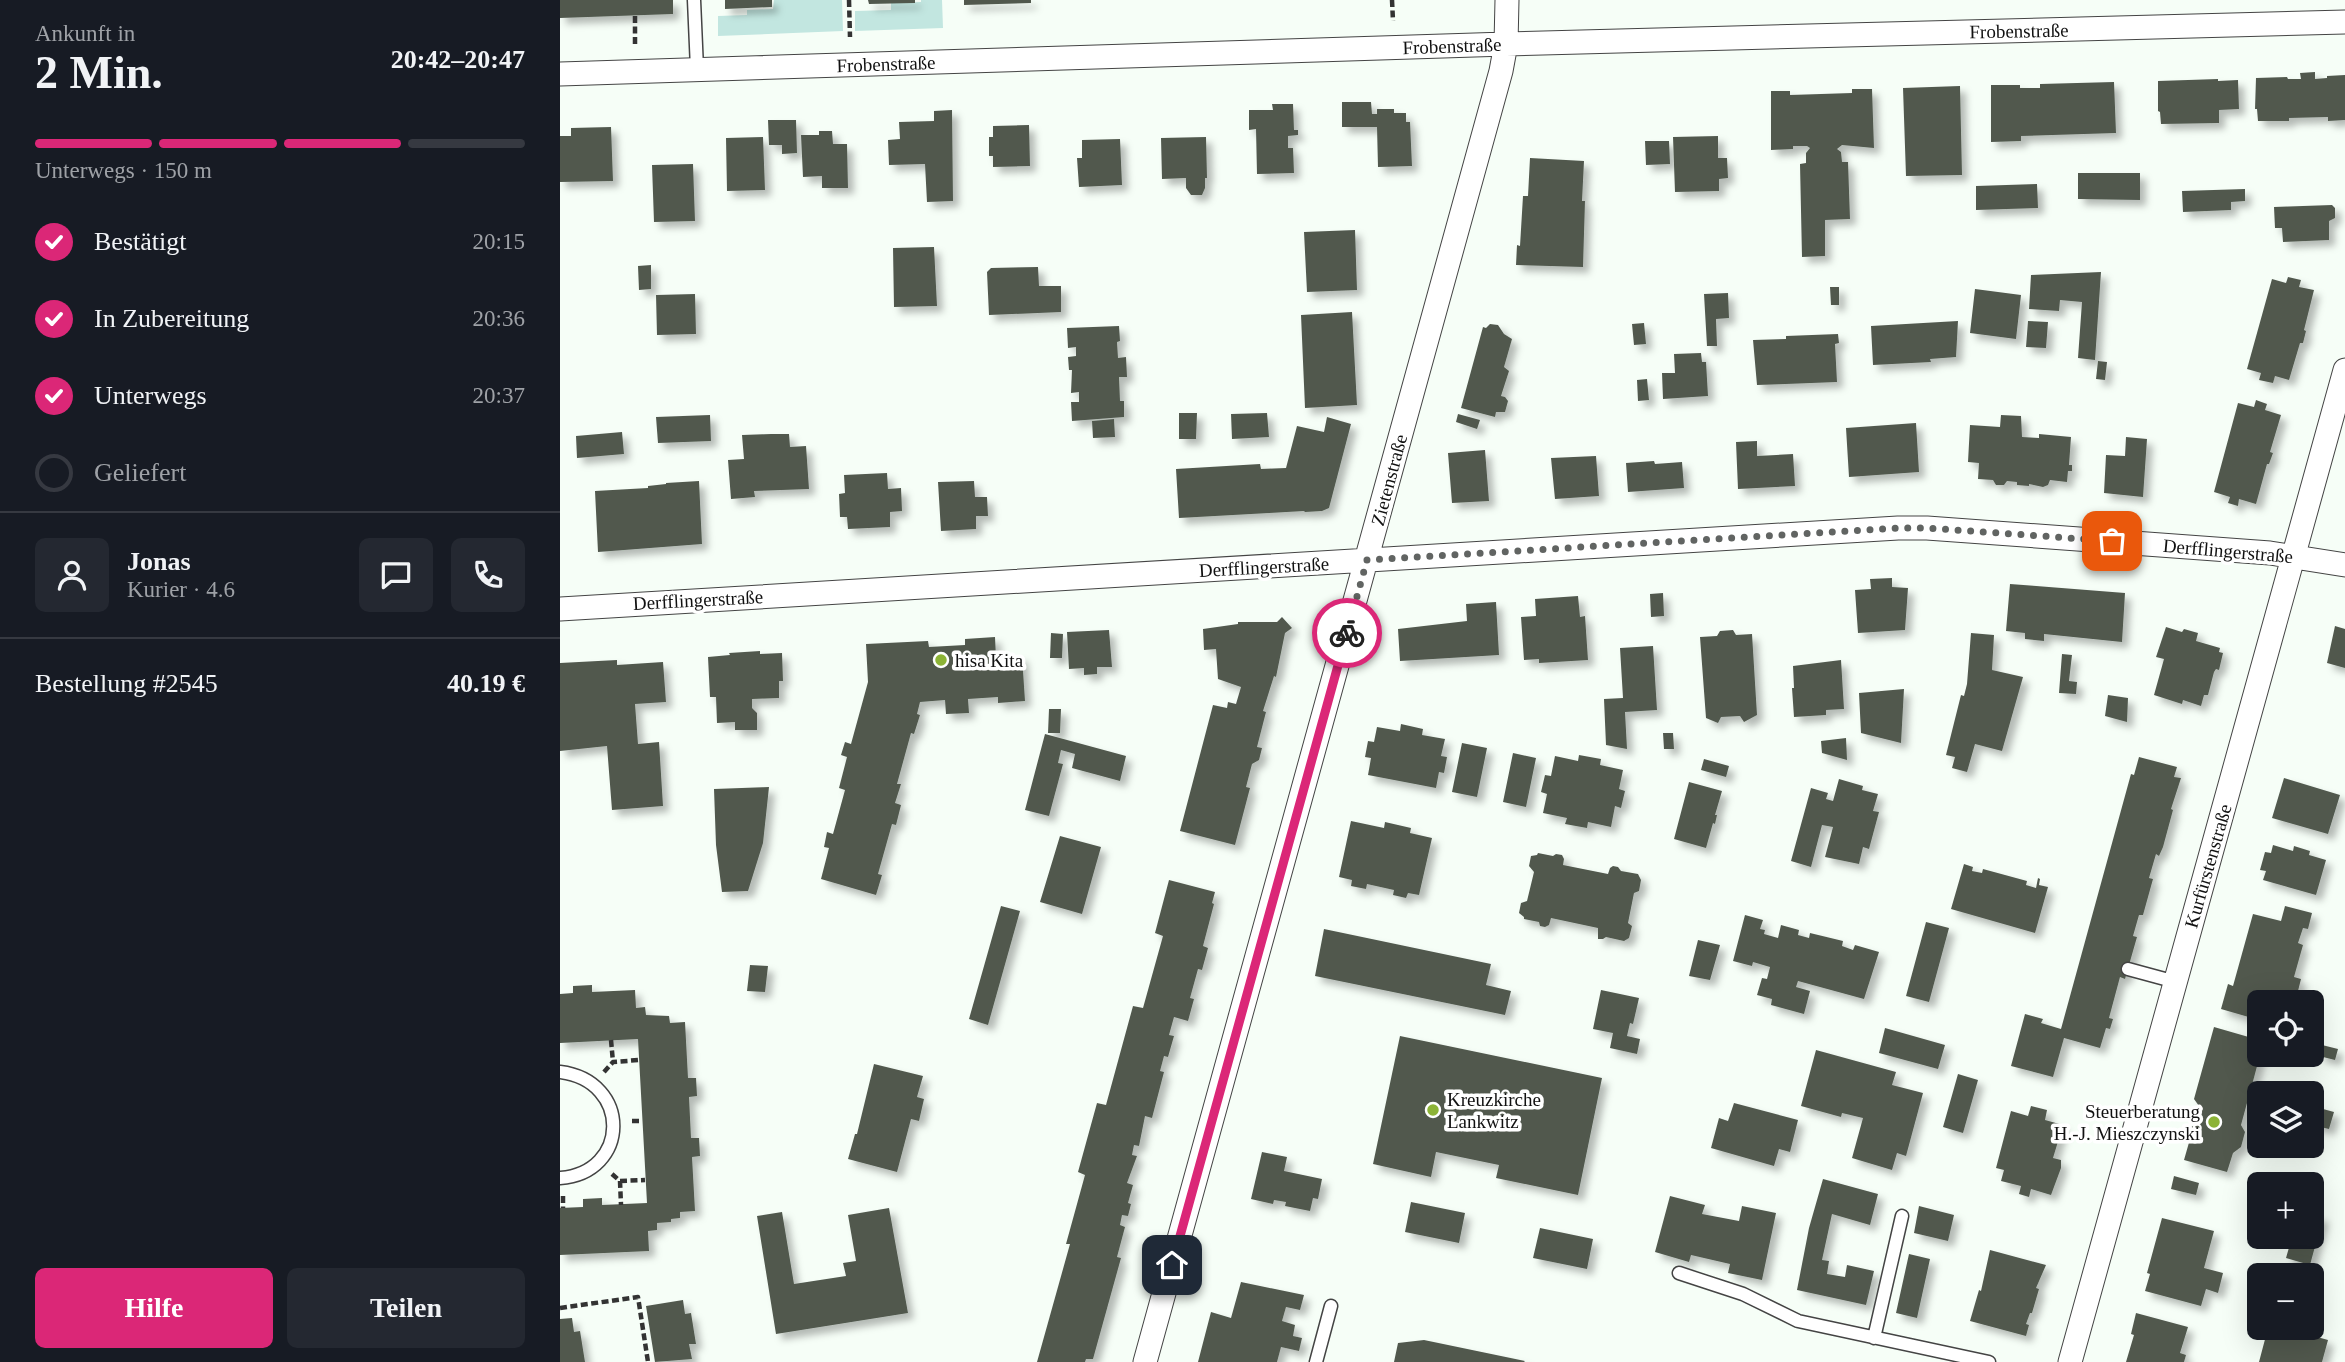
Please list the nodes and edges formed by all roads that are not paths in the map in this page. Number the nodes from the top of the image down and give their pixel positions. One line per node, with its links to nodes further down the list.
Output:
1 (694, 0): 5 (lane)
2 (1507, 0): 4 (street, Zietenstraße)
3 (2345, 22): 4 (street, Frobenstraße)
4 (1506, 44): 5 (street, Frobenstraße); 9 (street, Zietenstraße)
5 (697, 69): 6 (street, Frobenstraße)
6 (560, 74)
7 (2345, 370): 8 (street, Kurfürstenstraße)
8 (2294, 556): 9 (street, Derfflingerstraße); 10 (street, Derfflingerstraße); 13 (street, Kurfürstenstraße)
9 (1367, 560): 11 (street, Derfflingerstraße); 20 (street, Zietenstraße)
10 (2345, 565)
11 (560, 609)
12 (2127, 969): 13 (lane)
13 (2176, 982): 23 (street, Kurfürstenstraße)
14 (560, 1072): 15 (lane)
15 (560, 1178)
16 (1902, 1216): 19 (lane)
17 (1679, 1273): 19 (lane)
18 (1331, 1306): 21 (lane)
19 (1874, 1338): 22 (lane)
20 (1145, 1362)
21 (1315, 1362)
22 (1989, 1362)
23 (2070, 1362)

